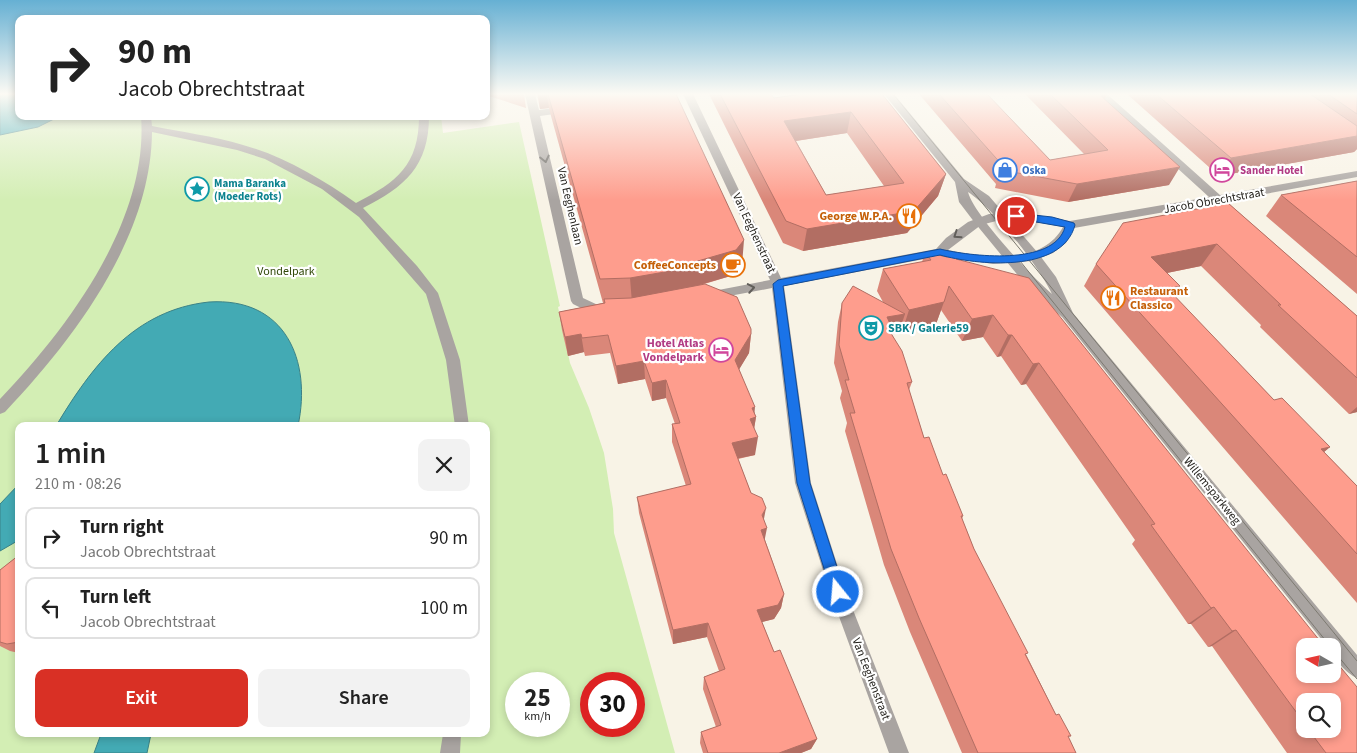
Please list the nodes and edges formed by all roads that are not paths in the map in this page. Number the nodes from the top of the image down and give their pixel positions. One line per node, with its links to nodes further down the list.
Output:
1 (146, 129): 23 (street)
2 (174, 129): 11 (street)
3 (424, 129): 11 (street)
4 (538, 129): 21 (street, Van Eeghenlaan, one-way to 21)
5 (705, 129): 19 (street, Van Eeghenstraat)
6 (918, 129): 9 (street, Willemsparkweg)
7 (1140, 129): 10 (street)
8 (1357, 174): 10 (street, Jacob Obrechtstraat)
9 (960, 181): 13 (street, Willemsparkweg); 14 (street, Willemsparkweg)
10 (1219, 200): 12 (street); 15 (street, Jacob Obrechtstraat)
11 (355, 208): 24 (street)
12 (1234, 213)
13 (1002, 217): 14 (street, Jacob Obrechtstraat); 15 (street, Jacob Obrechtstraat); 17 (street, Willemsparkweg)
14 (979, 220): 16 (street, Jacob Obrechtstraat, one-way to 16); 18 (street, Willemsparkweg)
15 (1070, 225): 17 (street)
16 (940, 252): 18 (street); 19 (street)
17 (1034, 256): 18 (street); 22 (street, Willemsparkweg)
18 (1011, 260): 22 (street, Willemsparkweg)
19 (778, 284): 20 (street, one-way to 19); 28 (street, Van Eeghenstraat)
20 (700, 298)
21 (616, 310)
22 (1067, 314): 25 (street, Willemsparkweg)
23 (0, 408)
24 (461, 422)
25 (1357, 669)
26 (452, 737): 27 (street)
27 (450, 753)
28 (900, 753)

